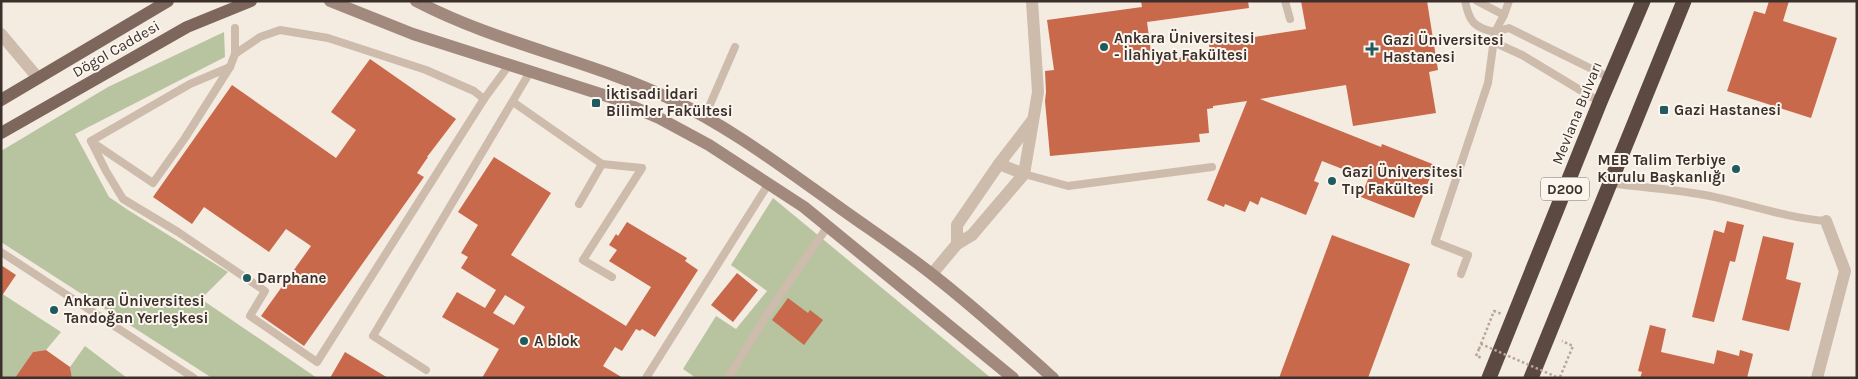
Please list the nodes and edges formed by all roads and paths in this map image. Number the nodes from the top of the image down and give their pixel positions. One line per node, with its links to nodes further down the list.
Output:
1 (168, 1): 22 (main road, Dögol Caddesi)
2 (251, 1): 30 (main road, Dögol Caddesi)
3 (330, 1): 19 (main road)
4 (416, 1): 28 (main road)
5 (1032, 1): 29 (street)
6 (1285, 1): 13 (lane)
7 (1465, 1): 15 (lane)
8 (1477, 1): 12 (lane)
9 (1509, 1): 12 (lane)
10 (1642, 1): 23 (highway, Mevlana Bulvarı / D200)
11 (1684, 1): 37 (highway, D200)
12 (1504, 15): 15 (lane)
13 (1290, 19)
14 (235, 28): 18 (lane)
15 (1495, 32): 23 (lane); 27 (lane); 45 (lane)
16 (1, 34): 22 (street)
17 (736, 47): 28 (lane)
18 (236, 54): 20 (lane); 24 (lane)
19 (508, 65): 21 (main road); 24 (lane)
20 (230, 67): 31 (lane); 31 (lane)
21 (530, 72): 26 (lane); 36 (main road)
22 (38, 78): 25 (main road, Dögol Caddesi)
23 (1610, 78): 27 (highway, Mevlana Bulvarı / D200)
24 (484, 99): 31 (lane)
25 (1, 100)
26 (513, 102): 32 (lane); 51 (lane)
27 (1600, 102): 58 (highway, Mevlana Bulvarı / D200)
28 (706, 116): 44 (main road)
29 (1034, 118): 33 (street); 35 (street)
30 (1, 133)
31 (91, 141)
32 (602, 164): 38 (lane); 46 (lane)
33 (998, 164): 35 (street); 41 (street)
34 (1212, 167): 35 (lane)
35 (1024, 174): 41 (street)
36 (769, 183): 40 (main road); 54 (lane)
37 (1610, 183): 39 (lane); 48 (highway, D200)
38 (579, 204)
39 (1826, 222): 43 (street)
40 (828, 226): 55 (lane); 56 (main road)
41 (957, 244): 44 (street)
42 (1, 252): 53 (lane)
43 (1851, 273): 60 (street)
44 (932, 274): 57 (main road)
45 (1462, 274)
46 (612, 277)
47 (1491, 318): 49 (path)
48 (1549, 335): 52 (path); 59 (highway, D200)
49 (1481, 344): 50 (path, bridge); 52 (path, bridge)
50 (1479, 349)
51 (426, 370)
52 (1559, 377)
53 (194, 378)
54 (646, 378)
55 (728, 378)
56 (1013, 378)
57 (1053, 378)
58 (1489, 378)
59 (1531, 378)
60 (1817, 378)

